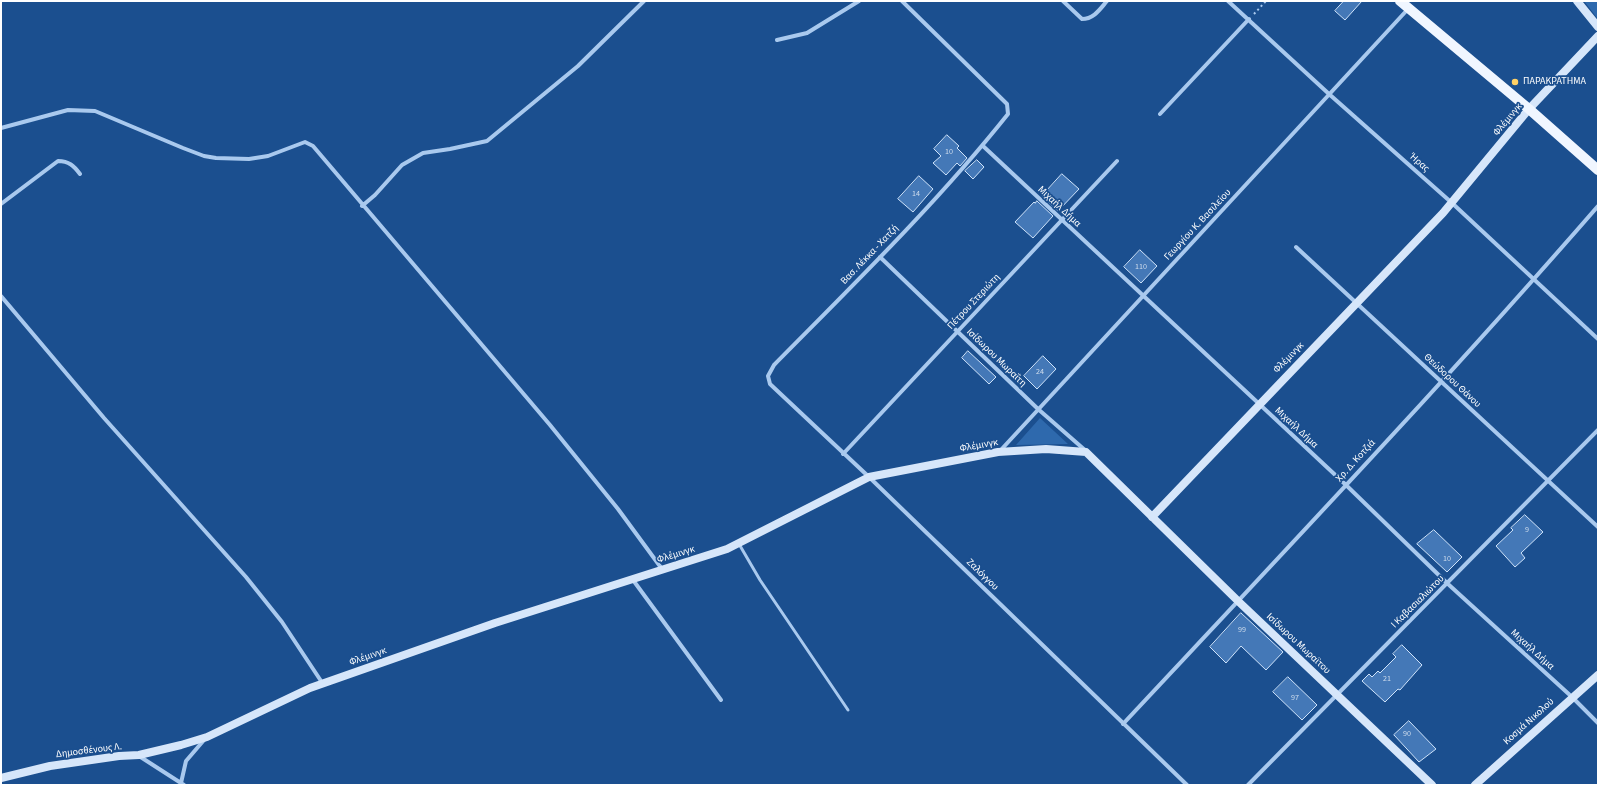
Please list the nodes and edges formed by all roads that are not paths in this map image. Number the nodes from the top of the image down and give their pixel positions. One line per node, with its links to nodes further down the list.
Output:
1 (644, 1): 24 (street)
2 (859, 1): 13 (street)
3 (902, 1): 18 (street, Βασ. Λέκκα - Χατζή)
4 (1063, 1): 5 (street)
5 (1107, 1)
6 (1228, 1): 10 (street, Ήρας)
7 (1400, 1): 9 (main road)
8 (1577, 1): 11 (street)
9 (1408, 8): 14 (street, Γεωργίου Κ. Βασιλείου); 15 (main road)
10 (1249, 19): 14 (street, Ήρας); 16 (street)
11 (1598, 27)
12 (1598, 36): 15 (street, Φλέμινγκ)
13 (777, 40)
14 (1329, 94): 22 (street, Ήρας); 31 (street, Γεωργίου Κ. Βασιλείου)
15 (1530, 109): 20 (main road); 22 (street, Φλέμινγκ)
16 (1160, 114)
17 (1, 128): 24 (street)
18 (983, 146): 26 (street, Μιχαήλ Δήμα); 28 (street, Βασ. Λέκκα - Χατζή)
19 (1116, 161): 26 (street, Πέτρου Στεριώτη)
20 (1598, 170)
21 (80, 174): 23 (street)
22 (1452, 203): 29 (street, Ήρας); 32 (street, Φλέμινγκ)
23 (1, 204)
24 (362, 206): 49 (street)
25 (1598, 206): 29 (street, Χρ. Δ. Κοτζιά)
26 (1061, 220): 31 (street, Μιχαήλ Δήμα); 33 (street, Πέτρου Στεριώτη)
27 (1296, 246): 32 (street, Θεώδορου Θάνου)
28 (880, 257): 33 (street, Ισίδωρου Μωραΐτη); 35 (street, Βασ. Λέκκα - Χατζή)
29 (1534, 280): 34 (street, Ήρας); 36 (street, Χρ. Δ. Κοτζιά)
30 (1, 296): 54 (street)
31 (1143, 296): 37 (street, Μιχαήλ Δήμα); 38 (street, Γεωργίου Κ. Βασιλείου)
32 (1356, 303): 36 (street, Θεώδορου Θάνου); 37 (street, Φλέμινγκ)
33 (958, 332): 38 (street, Ισίδωρου Μωραΐτη); 42 (street, Πέτρου Στεριώτη)
34 (1598, 339)
35 (768, 376): 42 (street, Ζαλόγγου)
36 (1440, 380): 44 (street, Θεώδορου Θάνου); 45 (street, Χρ. Δ. Κοτζιά)
37 (1259, 404): 45 (street, Μιχαήλ Δήμα); 46 (street, Φλέμινγκ)
38 (1038, 409): 40 (street, Γεωργίου Κ. Βασιλείου); 41 (street, Ισίδωρου Μωραΐτη)
39 (1598, 430): 44 (street, Ι Καβασιαλιώτου)
40 (998, 452): 41 (street, Φλέμινγκ); 43 (street, Φλέμινγκ)
41 (1086, 452): 46 (street)
42 (843, 454): 43 (street, Ζαλόγγου)
43 (869, 477): 48 (street, Φλέμινγκ); 60 (street, Ζαλόγγου)
44 (1548, 480): 47 (street, Θεώδορου Θάνου); 51 (street, Ι Καβασιαλιώτου)
45 (1346, 485): 51 (street, Μιχαήλ Δήμα); 52 (street, Χρ. Δ. Κοτζιά)
46 (1152, 517): 52 (street, Ισίδωρου Μωραϊτου)
47 (1598, 527)
48 (739, 544): 49 (street, Φλέμινγκ); 58 (lane)
49 (662, 570): 50 (street, Φλέμινγκ)
50 (633, 580): 54 (street, Φλέμινγκ); 57 (street)
51 (1448, 584): 55 (street, Ι Καβασιαλιώτου); 56 (street, Μιχαήλ Δήμα)
52 (1238, 601): 55 (street, Ισίδωρου Μωραϊτου); 60 (street, Χρ. Δ. Κοτζιά)
53 (1598, 675): 56 (street, Κοσμά Νικολού)
54 (323, 684): 61 (street, Φλέμινγκ)
55 (1338, 695): 67 (street, Ι Καβασιαλιώτου); 68 (street, Ισίδωρου Μωραϊτου)
56 (1572, 697): 59 (street, Μιχαήλ Δήμα); 69 (street, Κοσμά Νικολού)
57 (721, 700)
58 (848, 710)
59 (1598, 723)
60 (1123, 724): 66 (street, Ζαλόγγου)
61 (207, 736): 62 (street, Φλέμινγκ); 65 (street)
62 (181, 745): 63 (street, Δημοσθένους Λ.)
63 (139, 756): 64 (street, Δημοσθένους Λ.); 65 (street)
64 (1, 778)
65 (182, 784)
66 (1187, 785)
67 (1248, 785)
68 (1432, 785)
69 (1475, 785)

